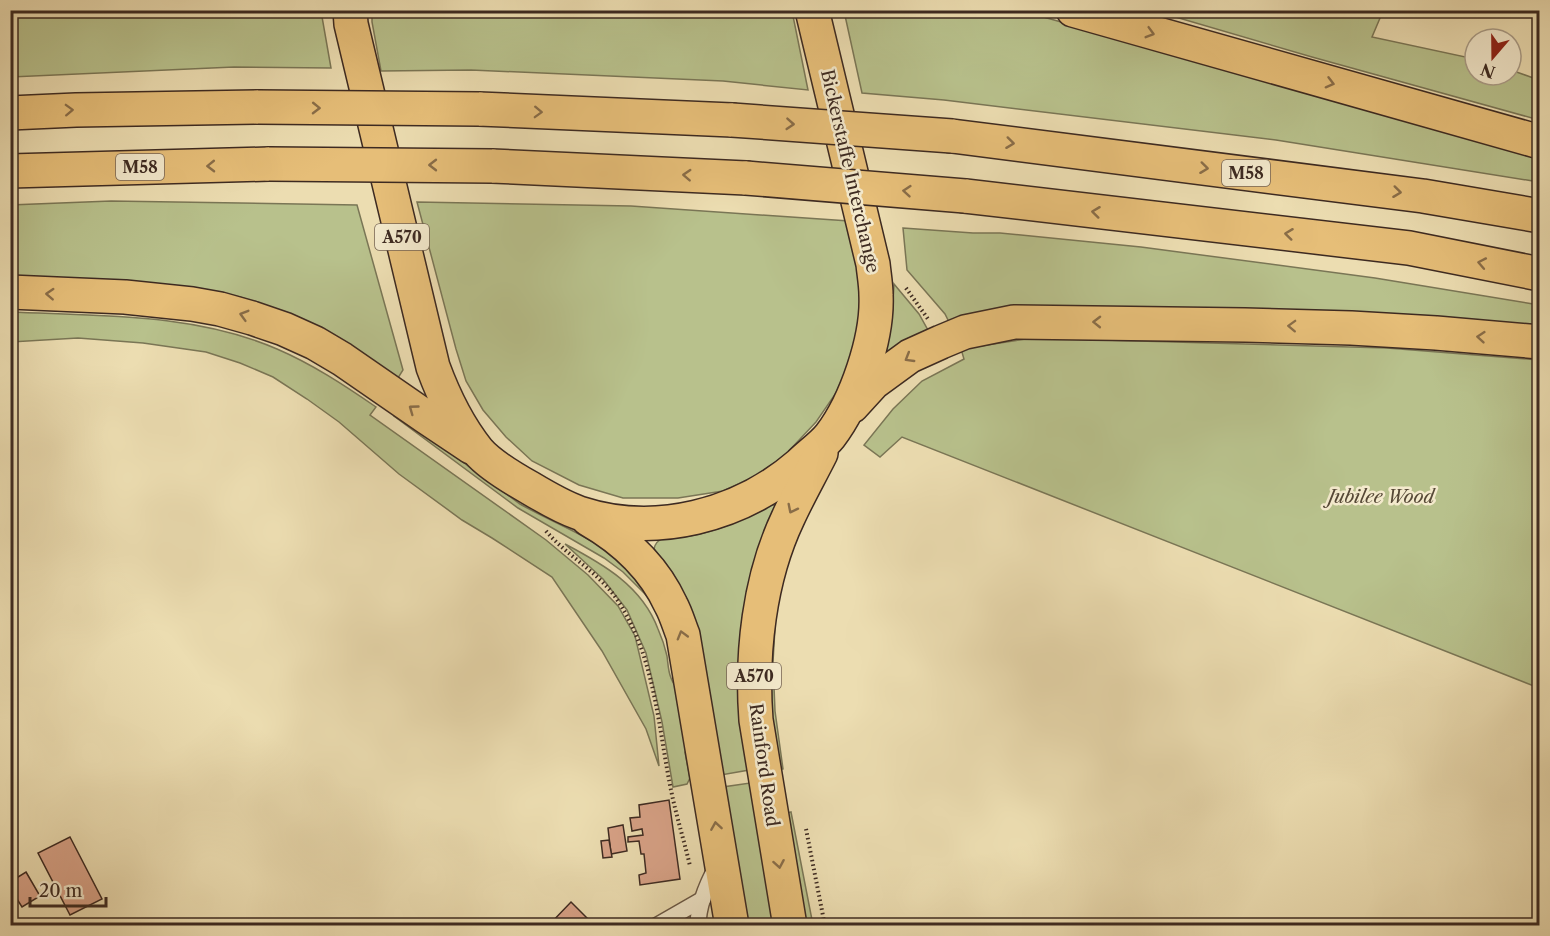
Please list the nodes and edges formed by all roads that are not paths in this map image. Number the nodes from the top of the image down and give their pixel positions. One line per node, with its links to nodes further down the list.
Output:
1 (350, 10): 12 (highway, Bickerstaffe Interchange / A570)
2 (812, 10): 11 (highway, Bickerstaffe Interchange / A570)
3 (1073, 10): 5 (highway, one-way to 5)
4 (10, 112): 7 (highway, M58, one-way to 7, bridge)
5 (1539, 142)
6 (10, 171): 8 (highway, M58, one-way to 6, bridge)
7 (1539, 216)
8 (1539, 274)
9 (10, 292): 12 (highway, one-way to 9)
10 (1539, 342): 11 (highway, one-way to 11)
11 (837, 426): 13 (highway, Bickerstaffe Interchange / A570); 19 (highway, Rainford Road / A570, one-way to 19)
12 (480, 453): 13 (highway, Bickerstaffe Interchange / A570)
13 (569, 525): 14 (highway, A570, one-way to 13)
14 (715, 871): 15 (lane); 18 (highway, A570)
15 (703, 899): 16 (lane); 17 (lane)
16 (656, 926)
17 (698, 926)
18 (732, 926)
19 (790, 926)

